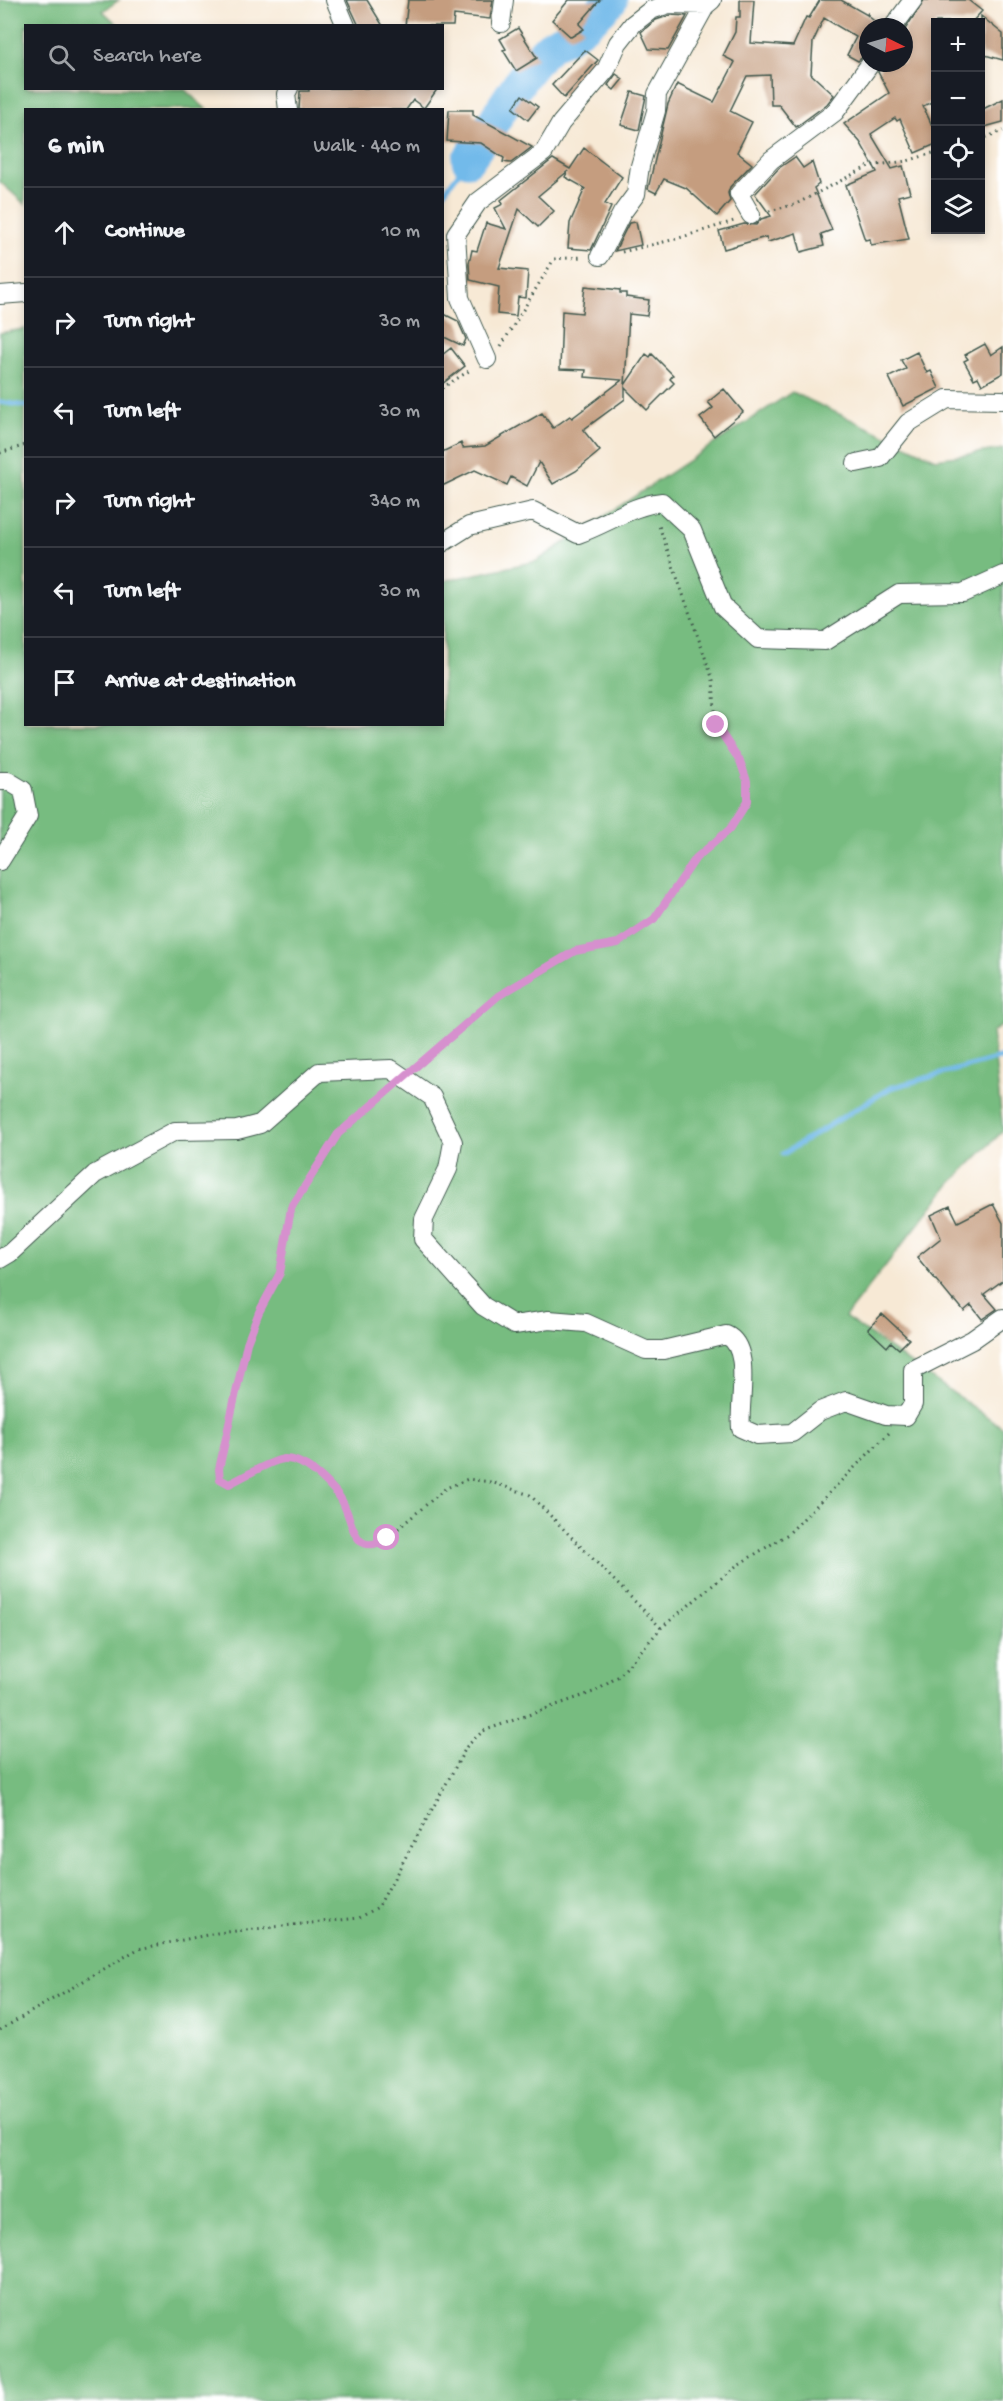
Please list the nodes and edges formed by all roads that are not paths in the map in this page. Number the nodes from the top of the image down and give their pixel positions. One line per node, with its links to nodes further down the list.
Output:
1 (335, 0): 7 (street)
2 (504, 0): 6 (street)
3 (913, 0): 5 (street)
4 (710, 3): 12 (street); 15 (street)
5 (900, 18)
6 (501, 23)
7 (345, 24)
8 (864, 72): 11 (street)
9 (288, 90): 10 (street)
10 (288, 108)
11 (752, 215)
12 (600, 256)
13 (24, 293): 14 (street)
14 (0, 295)
15 (487, 359)
16 (1003, 400): 17 (street)
17 (856, 463)
18 (444, 542): 19 (street)
19 (1003, 575)
20 (0, 781): 21 (street)
21 (0, 861)
22 (0, 1259): 23 (street)
23 (1003, 1318)

